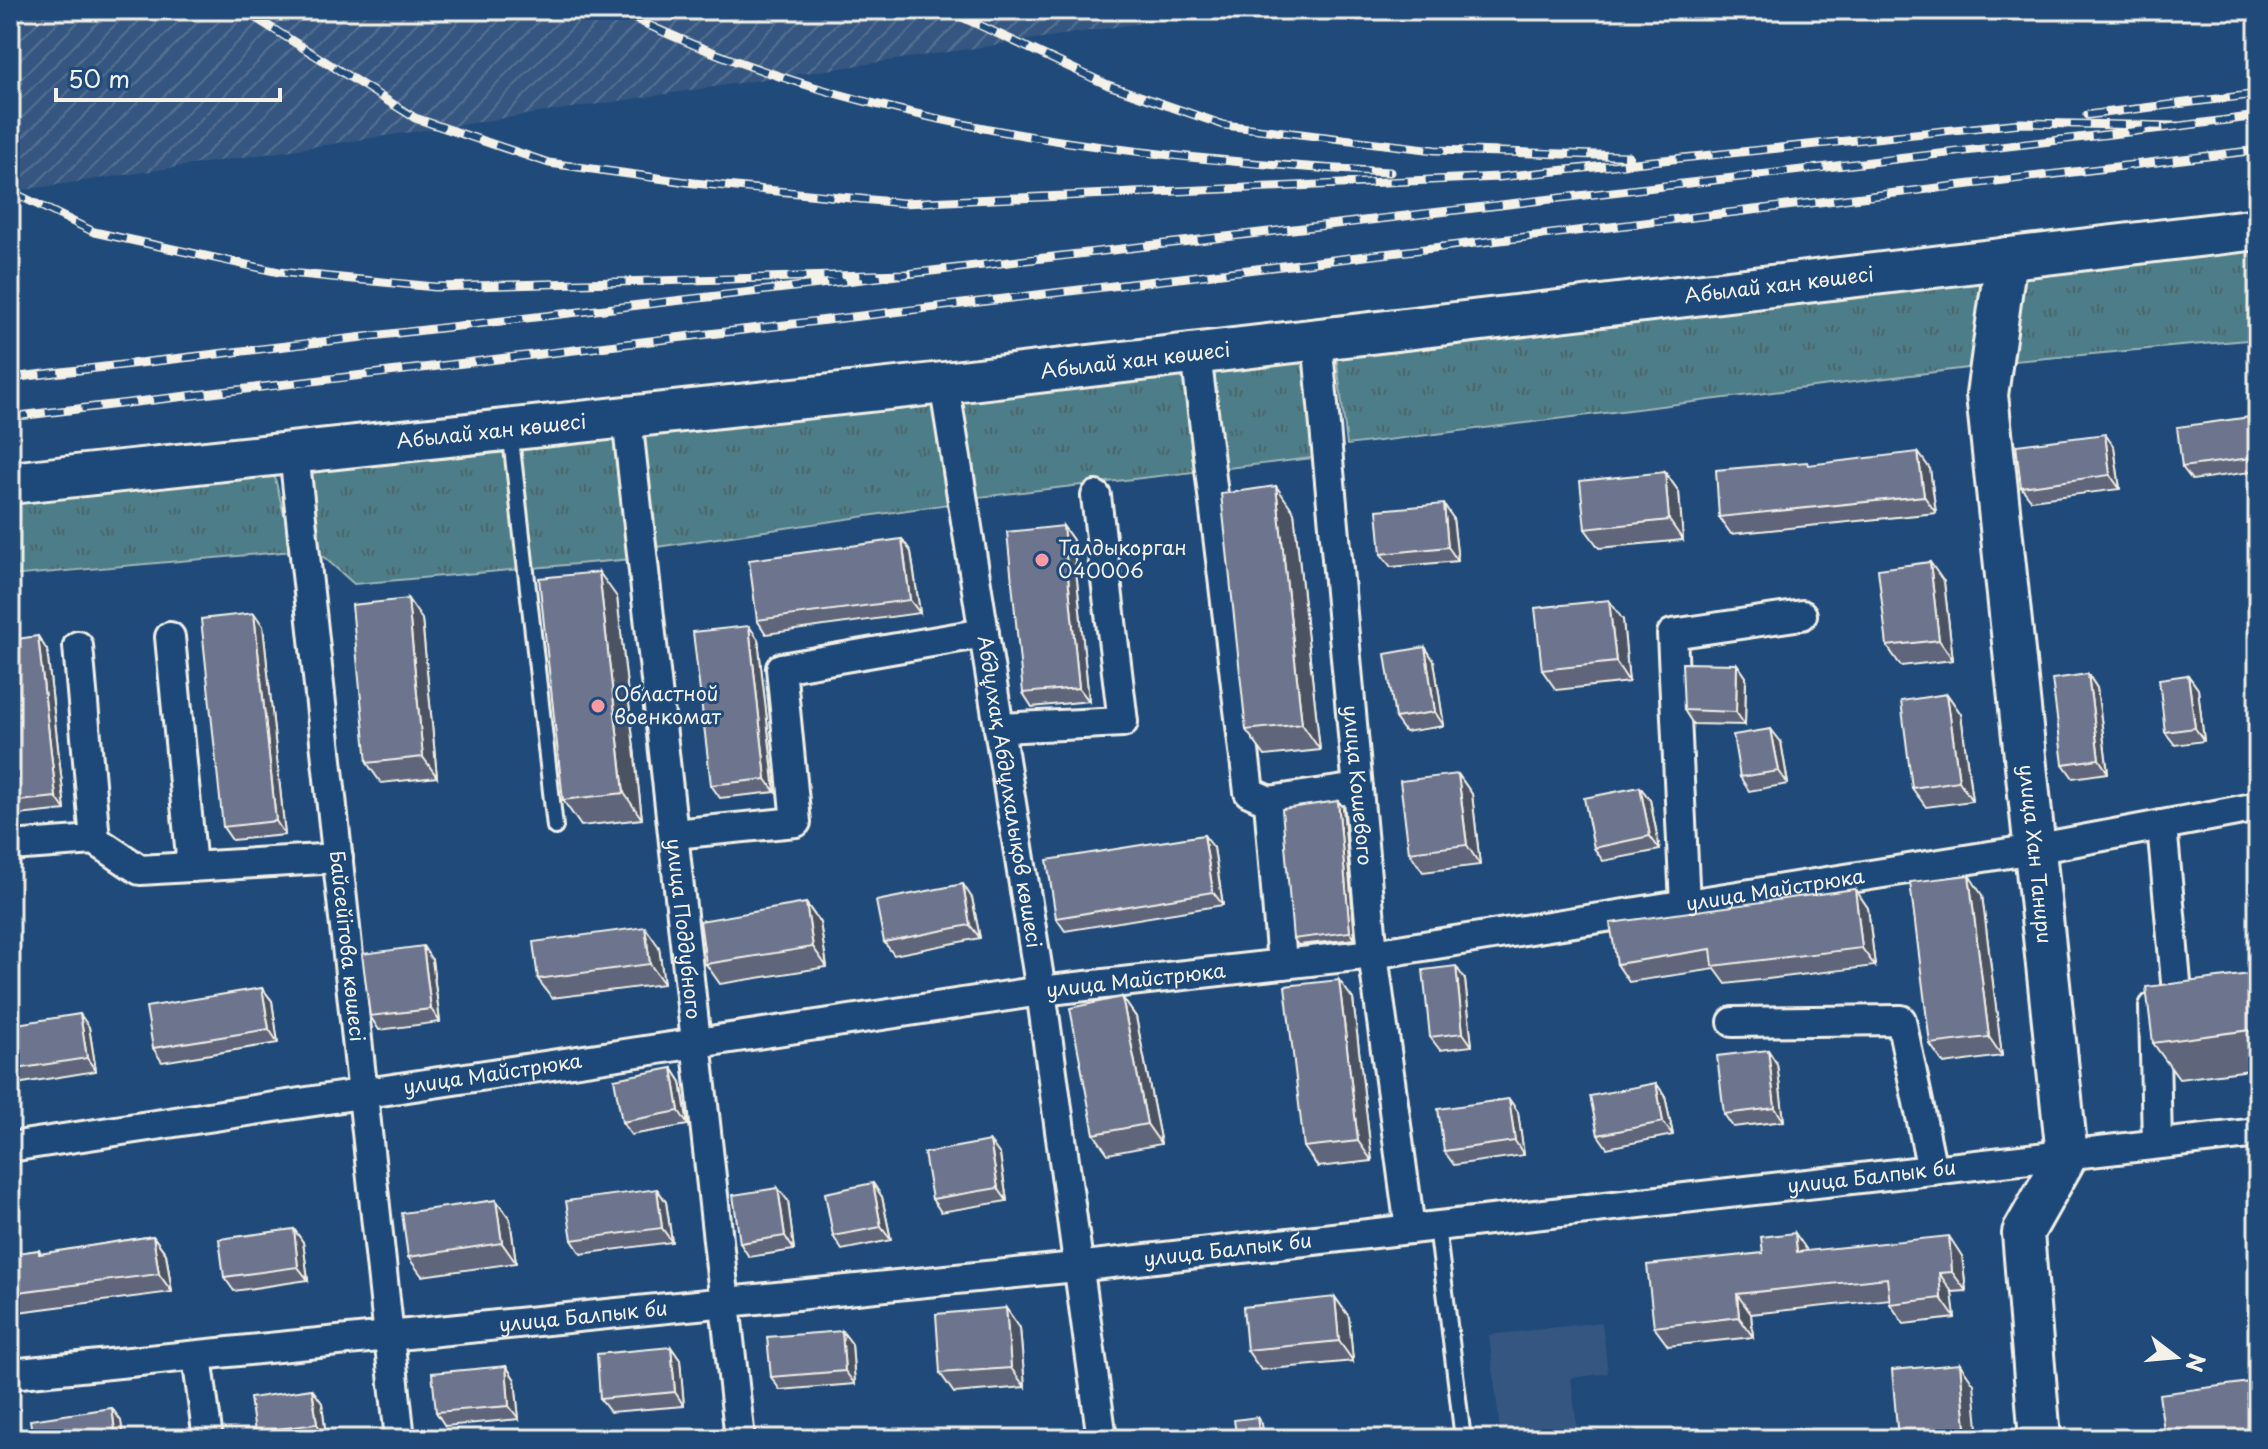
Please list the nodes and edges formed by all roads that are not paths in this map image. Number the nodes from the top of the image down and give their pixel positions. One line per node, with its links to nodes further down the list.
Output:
1 (2258, 229): 2 (main road, Абылай хан көшесі)
2 (2006, 258): 3 (main road, Абылай хан көшесі); 24 (main road, улица Хан Танири)
3 (1317, 339): 4 (main road, Абылай хан көшесі); 16 (street, улица Кошевого)
4 (1196, 354): 5 (main road, Абылай хан көшесі); 17 (street)
5 (944, 383): 6 (main road, Абылай хан көшесі); 12 (street, Абдұлхақ Абдұлхалықов көшесі)
6 (627, 418): 7 (main road, Абылай хан көшесі); 21 (street, улица Поддубного)
7 (510, 430): 8 (main road, Абылай хан көшесі); 20 (lane)
8 (294, 453): 9 (main road, Абылай хан көшесі); 25 (street, Байсейітова көшесі)
9 (10, 483)
10 (1096, 496): 15 (street)
11 (1802, 615): 27 (street)
12 (984, 633): 15 (street, Абдұлхақ Абдұлхалықов көшесі); 21 (street)
13 (170, 637): 26 (street)
14 (78, 646): 22 (street)
15 (999, 728): 30 (street, Абдұлхақ Абдұлхалықов көшесі)
16 (1358, 788): 17 (street); 28 (street, улица Кошевого)
17 (1269, 801): 29 (street)
18 (2258, 807): 19 (street, улица Майстрюка)
19 (2162, 825): 24 (street, улица Майстрюка); 35 (street)
20 (555, 827)
21 (674, 834): 32 (street, улица Поддубного)
22 (95, 840): 23 (street); 26 (street)
23 (10, 846)
24 (2034, 849): 27 (street, улица Майстрюка); 37 (main road, улица Хан Танири)
25 (338, 858): 26 (street); 33 (street, Байсейітова көшесі)
26 (192, 867)
27 (1685, 904): 28 (street, улица Майстрюка)
28 (1373, 954): 29 (street, улица Майстрюка); 39 (street, улица Кошевого)
29 (1282, 964): 30 (street, улица Майстрюка)
30 (1041, 991): 32 (street, улица Майстрюка); 40 (street, Абдұлхақ Абдұлхалықов көшесі)
31 (1733, 1022): 38 (street)
32 (698, 1043): 33 (street, улица Майстрюка); 41 (street, улица Поддубного)
33 (364, 1093): 36 (street, улица Майстрюка); 42 (street, Байсейітова көшесі)
34 (2258, 1133): 35 (street, улица Балпык би)
35 (2157, 1144): 37 (street, улица Балпык би)
36 (10, 1147)
37 (2067, 1155): 38 (street, улица Балпык би); 50 (main road)
38 (1932, 1170): 39 (street, улица Балпык би)
39 (1424, 1228): 40 (street, улица Балпык би); 49 (lane)
40 (1076, 1267): 41 (street, улица Балпык би); 48 (street, Абдұлхақ Абдұлхалықов көшесі)
41 (725, 1303): 42 (street, улица Балпык би); 47 (street, улица Поддубного)
42 (389, 1337): 43 (street, улица Балпык би); 46 (street, Байсейітова көшесі)
43 (197, 1356): 44 (street, улица Балпык би); 45 (street)
44 (10, 1374)
45 (207, 1432)
46 (400, 1439)
47 (740, 1439)
48 (1102, 1439)
49 (1463, 1439)
50 (2040, 1439)

